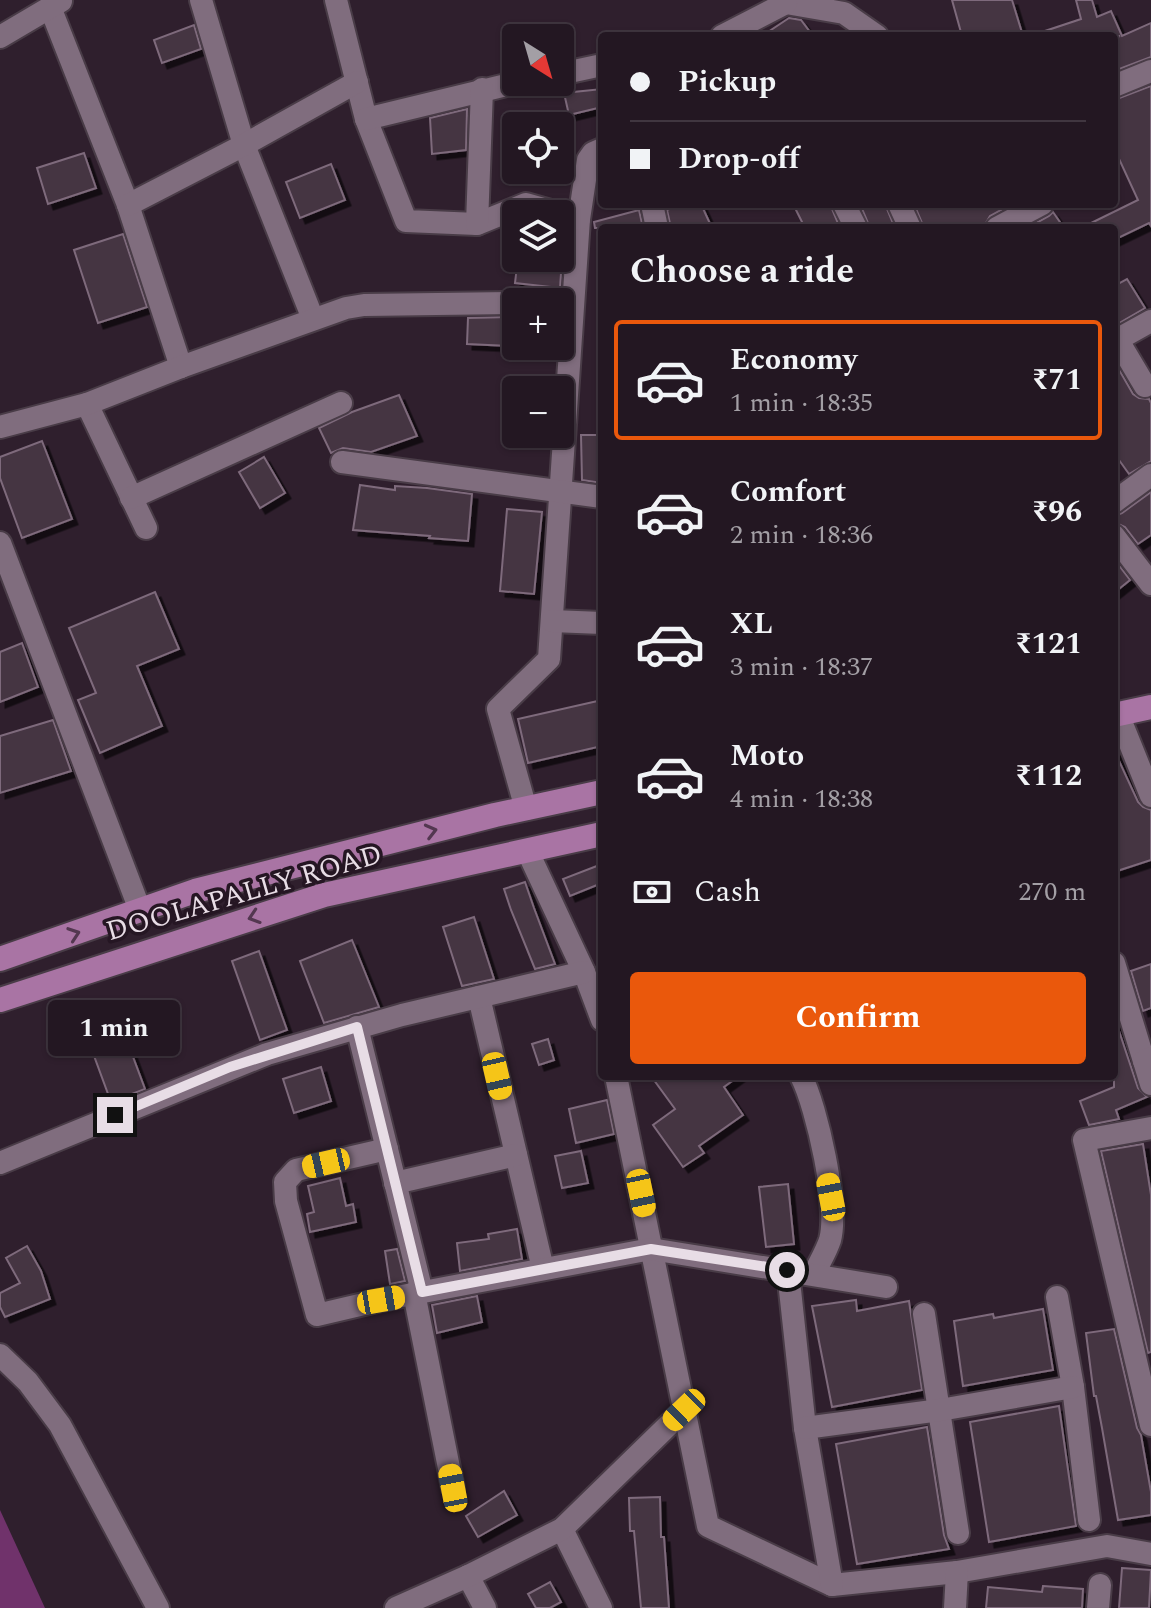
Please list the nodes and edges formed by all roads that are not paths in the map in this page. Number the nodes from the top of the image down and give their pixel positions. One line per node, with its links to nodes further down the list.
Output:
1 (201, 0): 16 (street)
2 (336, 0): 11 (street)
3 (784, 2): 5 (street); 6 (street)
4 (56, 4): 7 (street); 18 (street)
5 (729, 32)
6 (871, 32)
7 (0, 37)
8 (598, 66): 9 (street)
9 (574, 71)
10 (1151, 71): 12 (street)
11 (357, 82): 15 (street); 16 (street)
12 (1118, 84)
13 (502, 85): 14 (street)
14 (482, 89): 15 (street); 22 (street)
15 (366, 119): 22 (street)
16 (244, 145): 18 (street); 25 (street)
17 (598, 151): 21 (street)
18 (128, 205): 28 (street)
19 (1031, 208): 20 (street)
20 (1005, 217)
21 (579, 219): 22 (street); 23 (street)
22 (477, 224)
23 (565, 288)
24 (502, 303): 25 (street)
25 (313, 319): 28 (street)
26 (1151, 321): 29 (street)
27 (561, 360): 35 (street)
28 (181, 367): 31 (street)
29 (1145, 386)
30 (341, 403): 37 (street)
31 (87, 404): 32 (street); 37 (street)
32 (0, 427)
33 (342, 462): 35 (street)
34 (1151, 475): 38 (street)
35 (559, 492): 36 (street); 43 (street)
36 (598, 497)
37 (131, 498): 39 (street)
38 (1118, 499)
39 (146, 528)
40 (1118, 541): 42 (street)
41 (0, 543): 53 (street)
42 (1151, 584)
43 (552, 621): 44 (street); 50 (street)
44 (598, 623)
45 (1151, 707): 46 (main road)
46 (1118, 715)
47 (1118, 720): 49 (street)
48 (598, 793): 50 (main road)
49 (1151, 796)
50 (526, 809): 53 (main road, one-way to 50)
51 (598, 835): 52 (main road, DOOLAPALLY ROAD)
52 (527, 850): 55 (street); 58 (main road, DOOLAPALLY ROAD, one-way to 58)
53 (140, 910): 54 (main road, one-way to 53)
54 (0, 959)
55 (584, 972): 57 (street); 59 (street)
56 (1118, 975): 61 (street)
57 (479, 997): 60 (street); 67 (street)
58 (0, 1000)
59 (598, 1009)
60 (357, 1027): 66 (street); 68 (street)
61 (1147, 1060): 64 (street)
62 (617, 1080): 70 (street)
63 (803, 1080): 72 (street)
64 (1151, 1084)
65 (1151, 1128): 82 (street)
66 (387, 1149): 69 (street); 75 (street)
67 (516, 1155): 69 (street); 71 (street)
68 (0, 1163)
69 (395, 1183): 75 (street)
70 (651, 1249): 71 (street); 72 (street); 80 (street)
71 (543, 1269): 75 (street)
72 (814, 1274): 73 (street)
73 (886, 1287)
74 (790, 1290): 83 (street)
75 (418, 1293): 84 (street)
76 (1057, 1297): 79 (street)
77 (924, 1314): 81 (street)
78 (0, 1355): 93 (street)
79 (1073, 1387): 81 (street); 85 (street)
80 (684, 1410): 86 (street); 91 (street)
81 (940, 1410): 83 (street); 87 (street)
82 (1151, 1425)
83 (805, 1428): 91 (street)
84 (453, 1488)
85 (1089, 1520)
86 (562, 1529): 90 (street); 96 (street)
87 (958, 1533)
88 (1151, 1554): 89 (street)
89 (957, 1572): 91 (street); 97 (street)
90 (468, 1576): 94 (street); 95 (street)
91 (832, 1585)
92 (1100, 1585): 98 (street)
93 (158, 1608)
94 (396, 1608)
95 (485, 1608)
96 (601, 1608)
97 (955, 1608)
98 (1098, 1608)

